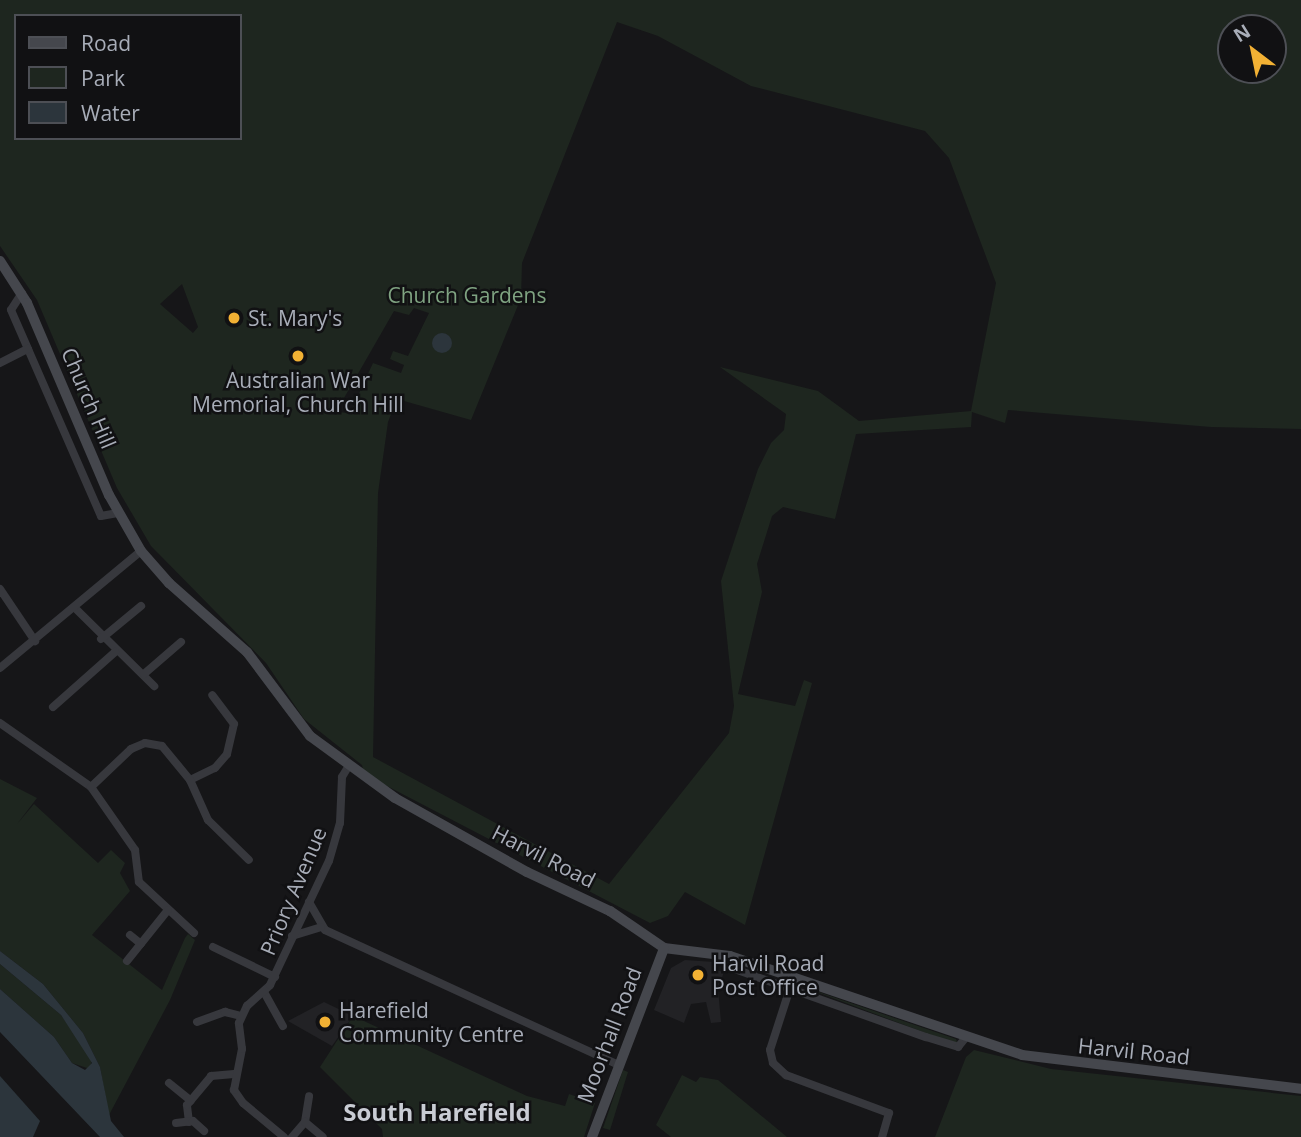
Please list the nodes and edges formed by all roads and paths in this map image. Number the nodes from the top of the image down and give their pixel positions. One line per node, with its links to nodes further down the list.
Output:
1 (0, 261): 2 (street, Church Hill)
2 (22, 293): 3 (street); 5 (street, Church Hill)
3 (28, 349): 4 (street); 5 (street)
4 (0, 363)
5 (118, 513): 6 (street, Church Hill)
6 (141, 551): 9 (street); 20 (street, Harvil Road)
7 (0, 589): 11 (street)
8 (141, 606): 10 (street)
9 (76, 610): 10 (street); 11 (street)
10 (102, 639): 13 (street)
11 (35, 641): 14 (street)
12 (181, 642): 15 (street)
13 (115, 652): 15 (street); 18 (street)
14 (0, 668)
15 (144, 674): 16 (street)
16 (154, 686)
17 (212, 695): 21 (street)
18 (53, 707)
19 (0, 723): 22 (street)
20 (348, 767): 24 (street, Priory Avenue); 32 (street, Harvil Road)
21 (190, 780): 22 (street); 23 (street)
22 (91, 787): 25 (street)
23 (249, 860)
24 (309, 902): 26 (street); 29 (street, Priory Avenue)
25 (167, 910): 27 (street); 30 (street)
26 (321, 927): 29 (street); 40 (street)
27 (194, 933)
28 (130, 935): 30 (street)
29 (292, 936): 34 (street, Priory Avenue)
30 (141, 944): 33 (street)
31 (213, 947): 34 (street)
32 (664, 948): 35 (street, Harvil Road); 40 (street, Moorhall Road)
33 (127, 961)
34 (275, 977): 36 (street, Priory Avenue)
35 (791, 983): 43 (street, Harvil Road); 54 (street)
36 (264, 992): 37 (street, Priory Avenue); 39 (street)
37 (241, 1016): 38 (street); 41 (street)
38 (197, 1022)
39 (283, 1026)
40 (616, 1064): 53 (street, Moorhall Road)
41 (234, 1074): 45 (street); 50 (street)
42 (169, 1083): 45 (street)
43 (1301, 1089)
44 (309, 1096): 47 (street)
45 (191, 1101): 46 (street)
46 (189, 1122): 48 (street); 49 (street)
47 (305, 1122): 51 (street); 52 (street)
48 (176, 1124)
49 (204, 1131)
50 (284, 1137)
51 (292, 1137)
52 (323, 1137)
53 (592, 1137)
54 (882, 1137)

